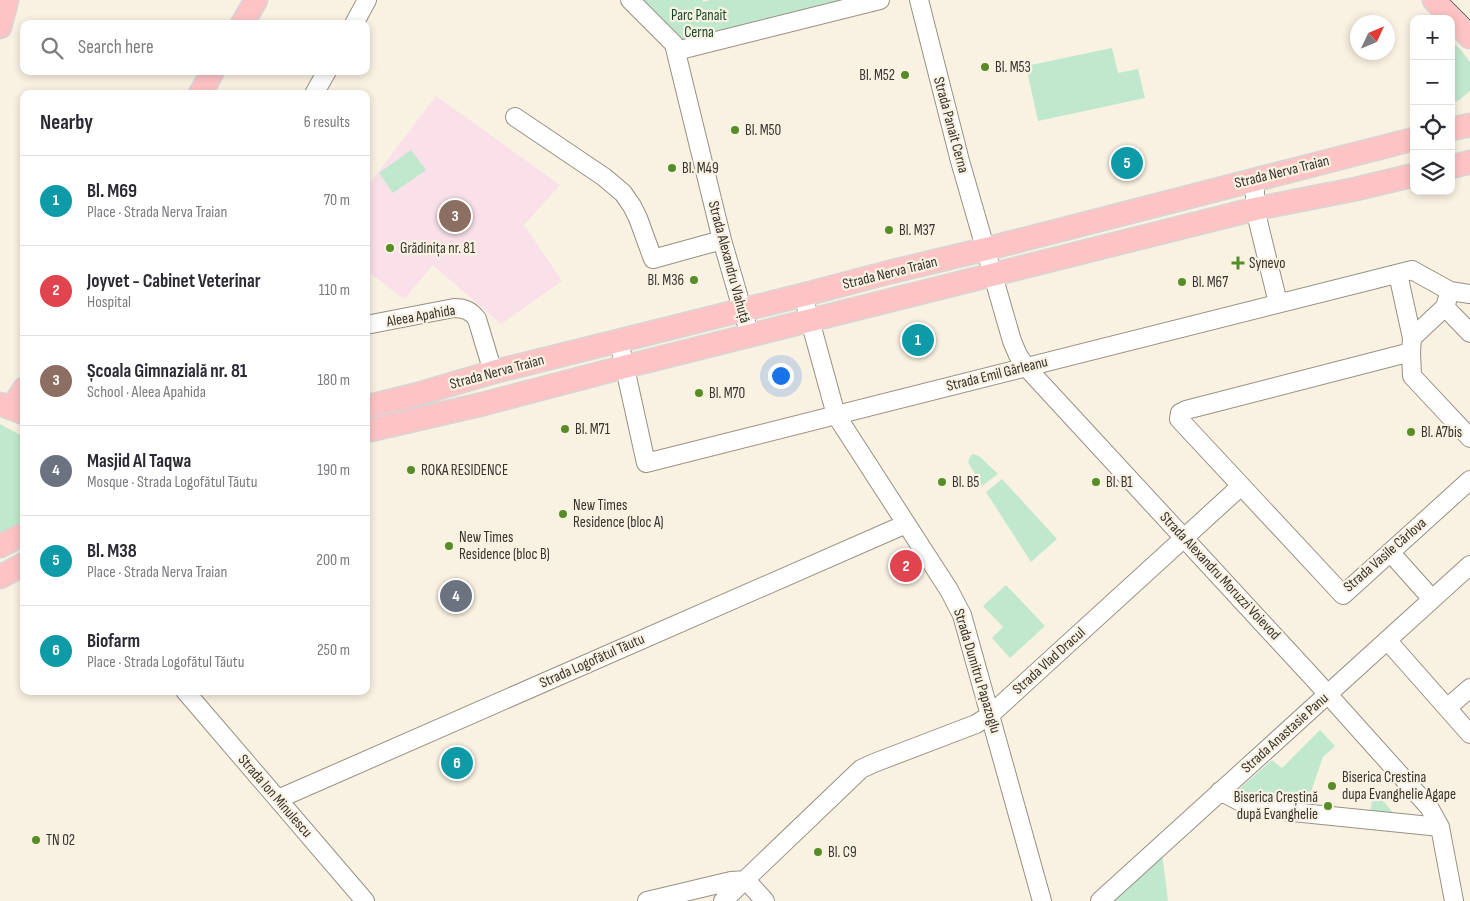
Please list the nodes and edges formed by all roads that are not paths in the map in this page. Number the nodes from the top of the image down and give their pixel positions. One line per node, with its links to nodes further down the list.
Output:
1 (7, 0): 10 (main road)
2 (256, 0): 8 (main road)
3 (367, 0): 9 (street)
4 (630, 0): 12 (street, Strada Alexandru Vlahuță)
5 (880, 0): 12 (street)
6 (919, 0): 27 (street, Strada Panait Cerna)
7 (1434, 0): 11 (main road)
8 (244, 20)
9 (356, 20)
10 (0, 27)
11 (1470, 37)
12 (676, 52): 26 (street, Strada Alexandru Vlahuță)
13 (211, 75): 15 (main road)
14 (325, 75): 16 (street)
15 (202, 90)
16 (316, 90)
17 (515, 117): 26 (street)
18 (1470, 125): 19 (main road)
19 (1455, 128)
20 (1410, 140): 24 (main road, Strada Nerva Traian)
21 (1470, 162): 22 (main road)
22 (1455, 165)
23 (1410, 177): 25 (main road, Strada Nerva Traian)
24 (1255, 179): 25 (street); 27 (main road, Strada Nerva Traian)
25 (1255, 210): 29 (main road, Strada Nerva Traian); 33 (street)
26 (722, 240): 34 (street, Strada Alexandru Vlahuță)
27 (986, 249): 29 (street, Strada Alexandru Moruzzi Voievod); 31 (main road, Strada Nerva Traian)
28 (1398, 274): 32 (street, Strada Emil Gârleanu); 33 (street, Strada Emil Gârleanu); 40 (street)
29 (994, 275): 35 (main road, Strada Nerva Traian); 42 (street, Strada Alexandru Moruzzi Voievod)
30 (1470, 294): 32 (street)
31 (803, 295): 34 (main road, Strada Nerva Traian); 35 (street, Strada Dumitru Papazoglu)
32 (1447, 299): 37 (street, Strada Emil Gârleanu); 40 (street)
33 (1278, 303): 42 (street, Strada Emil Gârleanu)
34 (742, 310): 38 (street, Strada Alexandru Vlahuță); 39 (main road, Strada Nerva Traian)
35 (811, 321): 38 (main road, Strada Nerva Traian); 47 (street, Strada Dumitru Papazoglu)
36 (370, 324): 43 (street, Aleea Apahida)
37 (1470, 333)
38 (750, 336): 41 (main road, Strada Nerva Traian)
39 (619, 341): 41 (street, Strada Emil Gârleanu); 43 (main road, Strada Nerva Traian)
40 (1412, 345): 49 (street); 51 (street)
41 (624, 367): 47 (street, Strada Emil Gârleanu); 48 (main road, Strada Nerva Traian)
42 (1026, 367): 47 (street, Strada Emil Gârleanu); 54 (street, Strada Alexandru Moruzzi Voievod)
43 (493, 372): 45 (main road, Strada Nerva Traian)
44 (20, 395): 46 (main road)
45 (370, 406)
46 (12, 408)
47 (836, 415): 52 (street, Strada Dumitru Papazoglu)
48 (370, 430)
49 (1470, 438)
50 (1470, 480): 56 (street, Strada Vasile Cârlova)
51 (1241, 486): 54 (street, Strada Vlad Dracul); 56 (street, Strada Vasile Cârlova)
52 (906, 524): 66 (street, Strada Dumitru Papazoglu); 69 (street, Strada Logofătul Tăutu)
53 (20, 536): 55 (main road)
54 (1185, 538): 63 (street, Strada Alexandru Moruzzi Voievod); 66 (street, Strada Vlad Dracul)
55 (0, 546)
56 (1390, 552): 60 (street)
57 (1470, 565): 60 (street, Strada Anastasie Panu)
58 (20, 566): 59 (main road)
59 (0, 577)
60 (1432, 599): 61 (street, Strada Anastasie Panu)
61 (1387, 640): 63 (street, Strada Anastasie Panu); 65 (street)
62 (1470, 688): 65 (street)
63 (1328, 694): 68 (street, Strada Anastasie Panu); 70 (street, Strada Alexandru Moruzzi Voievod)
64 (189, 695): 69 (street, Strada Ion Minulescu)
65 (1447, 708): 67 (street)
66 (990, 714): 71 (street, Strada Vlad Dracul); 76 (street, Strada Dumitru Papazoglu)
67 (1470, 734)
68 (1220, 791): 70 (street); 77 (street, Strada Anastasie Panu)
69 (278, 799): 72 (street, Strada Ion Minulescu)
70 (1440, 827): 78 (street, Strada Alexandru Moruzzi Voievod)
71 (746, 880): 73 (street); 74 (street, Strada Vlad Dracul); 75 (street)
72 (364, 901)
73 (647, 901)
74 (723, 901)
75 (765, 901)
76 (1042, 901)
77 (1100, 901)
78 (1454, 901)

